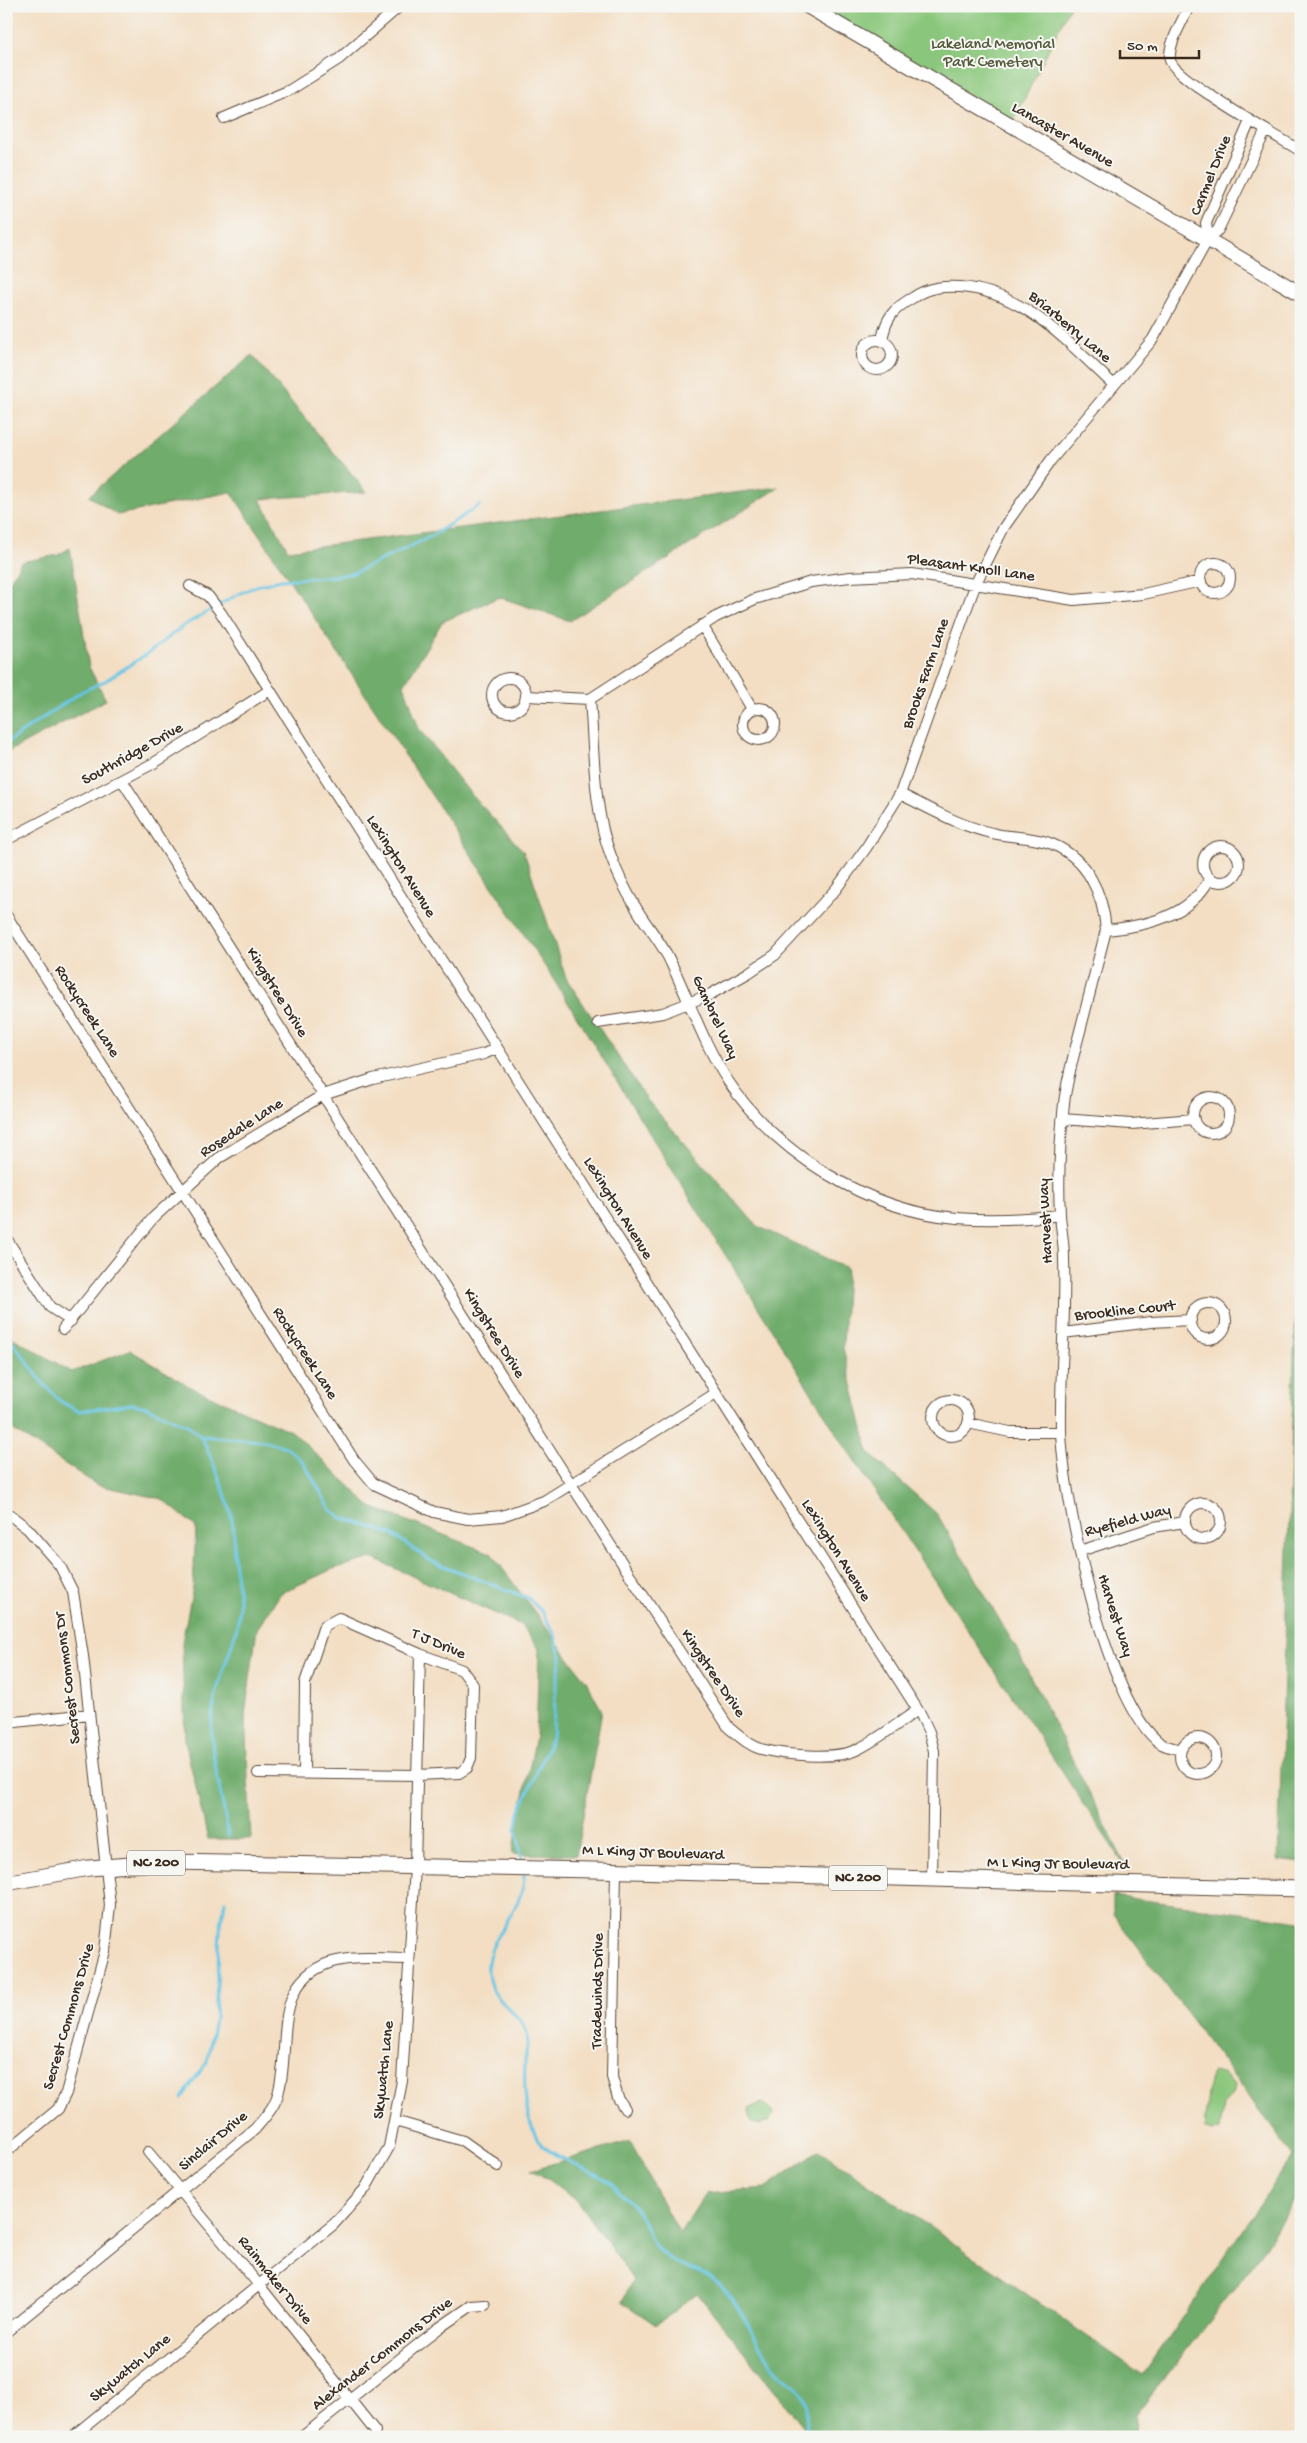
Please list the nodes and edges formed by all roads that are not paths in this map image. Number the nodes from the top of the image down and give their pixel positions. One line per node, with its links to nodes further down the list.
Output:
1 (400, 6): 4 (street)
2 (807, 6): 8 (main road, Lancaster Avenue)
3 (1189, 6): 5 (street)
4 (224, 118)
5 (1250, 121): 6 (street); 8 (street, Carmel Drive)
6 (1266, 130): 7 (street); 8 (street, Carmel Drive)
7 (1301, 151)
8 (1208, 239): 9 (main road, Lancaster Avenue); 11 (street, Brooks Farm Lane)
9 (1301, 294)
10 (882, 340): 11 (street, Briarberry Lane)
11 (1114, 385): 13 (street, Brooks Farm Lane)
12 (1200, 581): 13 (street, Pleasant Knoll Lane)
13 (976, 583): 15 (street, Pleasant Knoll Lane); 21 (street, Brooks Farm Lane)
14 (190, 586): 16 (street, Lexington Avenue)
15 (702, 626): 18 (street, Pleasant Knoll Lane); 19 (street)
16 (270, 690): 20 (street, Southridge Drive); 28 (street, Lexington Avenue)
17 (526, 696): 18 (street)
18 (590, 698): 26 (street, Gambrel Way)
19 (752, 710)
20 (122, 780): 22 (street, Southridge Drive); 29 (street, Kingstree Drive)
21 (900, 794): 25 (street, Harvest Way); 26 (street, Brooks Farm Lane)
22 (6, 840)
23 (1210, 878): 25 (street)
24 (6, 915): 32 (street, Rockycreek Lane)
25 (1106, 930): 31 (street, Harvest Way)
26 (689, 1001): 27 (street, Brooks Farm Lane); 33 (street, Gambrel Way)
27 (598, 1023)
28 (497, 1048): 29 (street, Rosedale Lane); 39 (street, Lexington Avenue)
29 (323, 1095): 32 (street, Rosedale Lane); 42 (street, Kingstree Drive)
30 (1194, 1118): 31 (street)
31 (1062, 1119): 33 (street, Harvest Way)
32 (182, 1190): 36 (street, Rosedale Lane); 42 (street, Rockycreek Lane)
33 (1060, 1216): 38 (street, Harvest Way)
34 (6, 1238): 36 (street)
35 (1191, 1320): 38 (street, Brookline Court)
36 (71, 1321): 37 (street, Rosedale Lane)
37 (63, 1329)
38 (1063, 1333): 41 (street, Harvest Way)
39 (716, 1392): 42 (street, Rockycreek Lane); 47 (street, Lexington Avenue)
40 (968, 1423): 41 (street)
41 (1061, 1432): 45 (street, Harvest Way)
42 (571, 1484): 47 (street, Kingstree Drive)
43 (8, 1516): 48 (street, Secrest Commons Dr)
44 (1184, 1522): 45 (street, Ryefield Way)
45 (1080, 1551): 50 (street, Harvest Way)
46 (420, 1654): 52 (street, T J Drive); 53 (street, Skywatch Lane); 53 (street, T J Drive)
47 (918, 1710): 57 (street, Lexington Avenue)
48 (88, 1714): 49 (street); 54 (street, Secrest Commons Dr)
49 (6, 1723)
50 (1181, 1750)
51 (258, 1773): 52 (street, T J Drive)
52 (304, 1774): 53 (street, T J Drive)
53 (418, 1775): 55 (street, Skywatch Lane)
54 (105, 1866): 55 (main road, M L King Jr Boulevard / NC 200); 58 (main road, M L King Jr Boulevard / NC 200); 63 (street, Secrest Commons Drive)
55 (415, 1867): 56 (main road, M L King Jr Boulevard / NC 200); 60 (street, Skywatch Lane)
56 (616, 1871): 57 (main road, M L King Jr Boulevard / NC 200); 61 (street, Tradewinds Drive)
57 (932, 1880): 59 (main road, M L King Jr Boulevard / NC 200)
58 (6, 1883)
59 (1301, 1889)
60 (410, 1959): 62 (street, Skywatch Lane); 66 (street, Sinclair Drive)
61 (625, 2109)
62 (395, 2121): 65 (street); 67 (street, Skywatch Lane)
63 (6, 2152)
64 (148, 2152): 66 (street, Rainmaker Drive)
65 (498, 2166)
66 (180, 2190): 67 (street, Rainmaker Drive); 69 (street, Sinclair Drive)
67 (259, 2285): 70 (street, Rainmaker Drive); 72 (street, Skywatch Lane)
68 (485, 2305): 70 (street, Alexander Commons Drive)
69 (6, 2332)
70 (348, 2399): 71 (street, Rainmaker Drive); 73 (street, Alexander Commons Drive)
71 (375, 2431)
72 (72, 2437)
73 (302, 2437)

